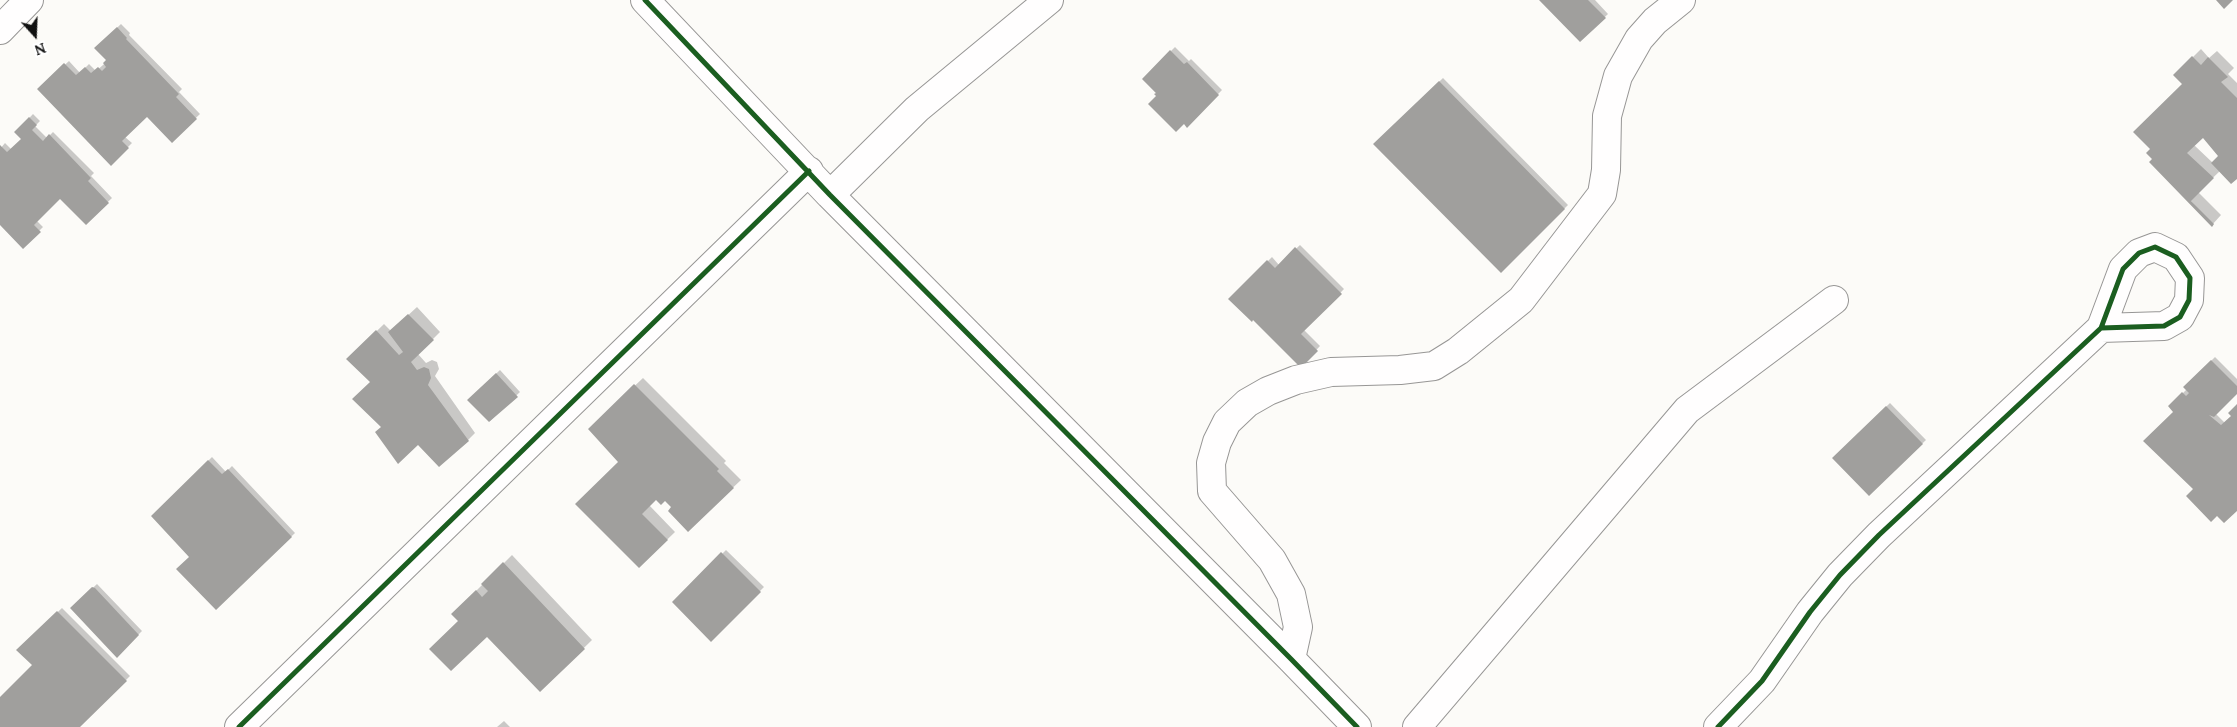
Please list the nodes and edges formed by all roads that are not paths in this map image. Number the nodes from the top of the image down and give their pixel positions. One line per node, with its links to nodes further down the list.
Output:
1 (29, 0): 5 (street)
2 (645, 0): 6 (street)
3 (1049, 0): 7 (street)
4 (1681, 0): 10 (street)
5 (0, 30)
6 (809, 171): 7 (street); 11 (street)
7 (830, 195): 10 (street)
8 (1834, 300): 13 (street)
9 (2101, 328): 14 (street)
10 (1292, 659): 12 (street)
11 (239, 727)
12 (1357, 727)
13 (1417, 727)
14 (1718, 727)

